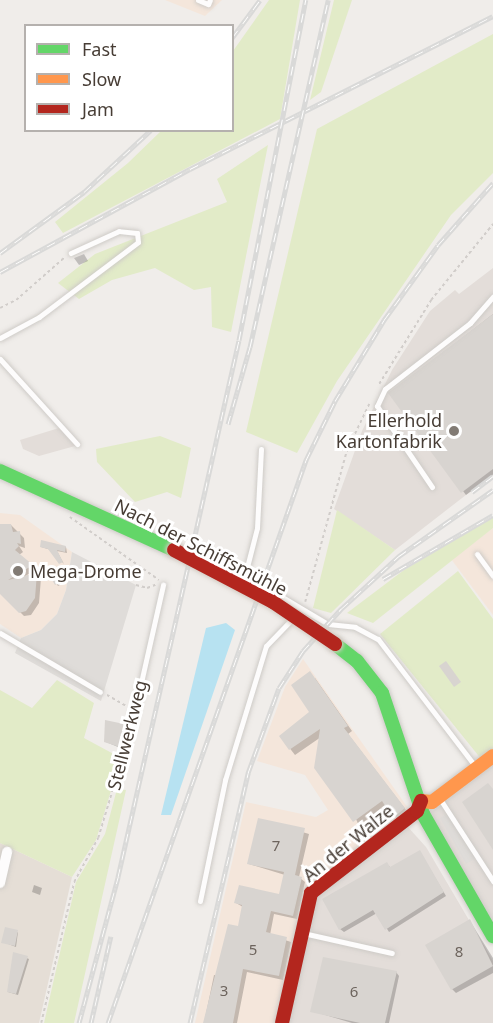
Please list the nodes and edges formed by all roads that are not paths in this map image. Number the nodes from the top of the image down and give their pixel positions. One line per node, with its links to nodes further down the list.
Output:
1 (198, 0): 2 (lane)
2 (210, 0)
3 (71, 253): 5 (lane)
4 (493, 297): 10 (lane)
5 (0, 338)
6 (0, 359): 7 (lane)
7 (77, 444)
8 (261, 449): 14 (lane, Nach der Schiffsmühle)
9 (0, 471): 21 (street, Nach der Schiffsmühle, bridge)
10 (432, 487)
11 (477, 554): 12 (lane)
12 (493, 576)
13 (163, 585): 17 (lane, Stellwerkweg)
14 (303, 609): 19 (lane, Nach der Schiffsmühle); 25 (lane)
15 (0, 633): 16 (lane)
16 (100, 692)
17 (131, 728)
18 (493, 756): 19 (street)
19 (477, 768): 20 (street)
20 (439, 797): 21 (street); 23 (lane)
21 (421, 801): 26 (street, An der Walze); 27 (street, Nach der Schiffsmühle)
22 (7, 852): 24 (street)
23 (493, 881)
24 (0, 883)
25 (200, 901)
26 (301, 933): 28 (lane); 29 (street, An der Walze)
27 (493, 936)
28 (392, 953)
29 (282, 1023)

